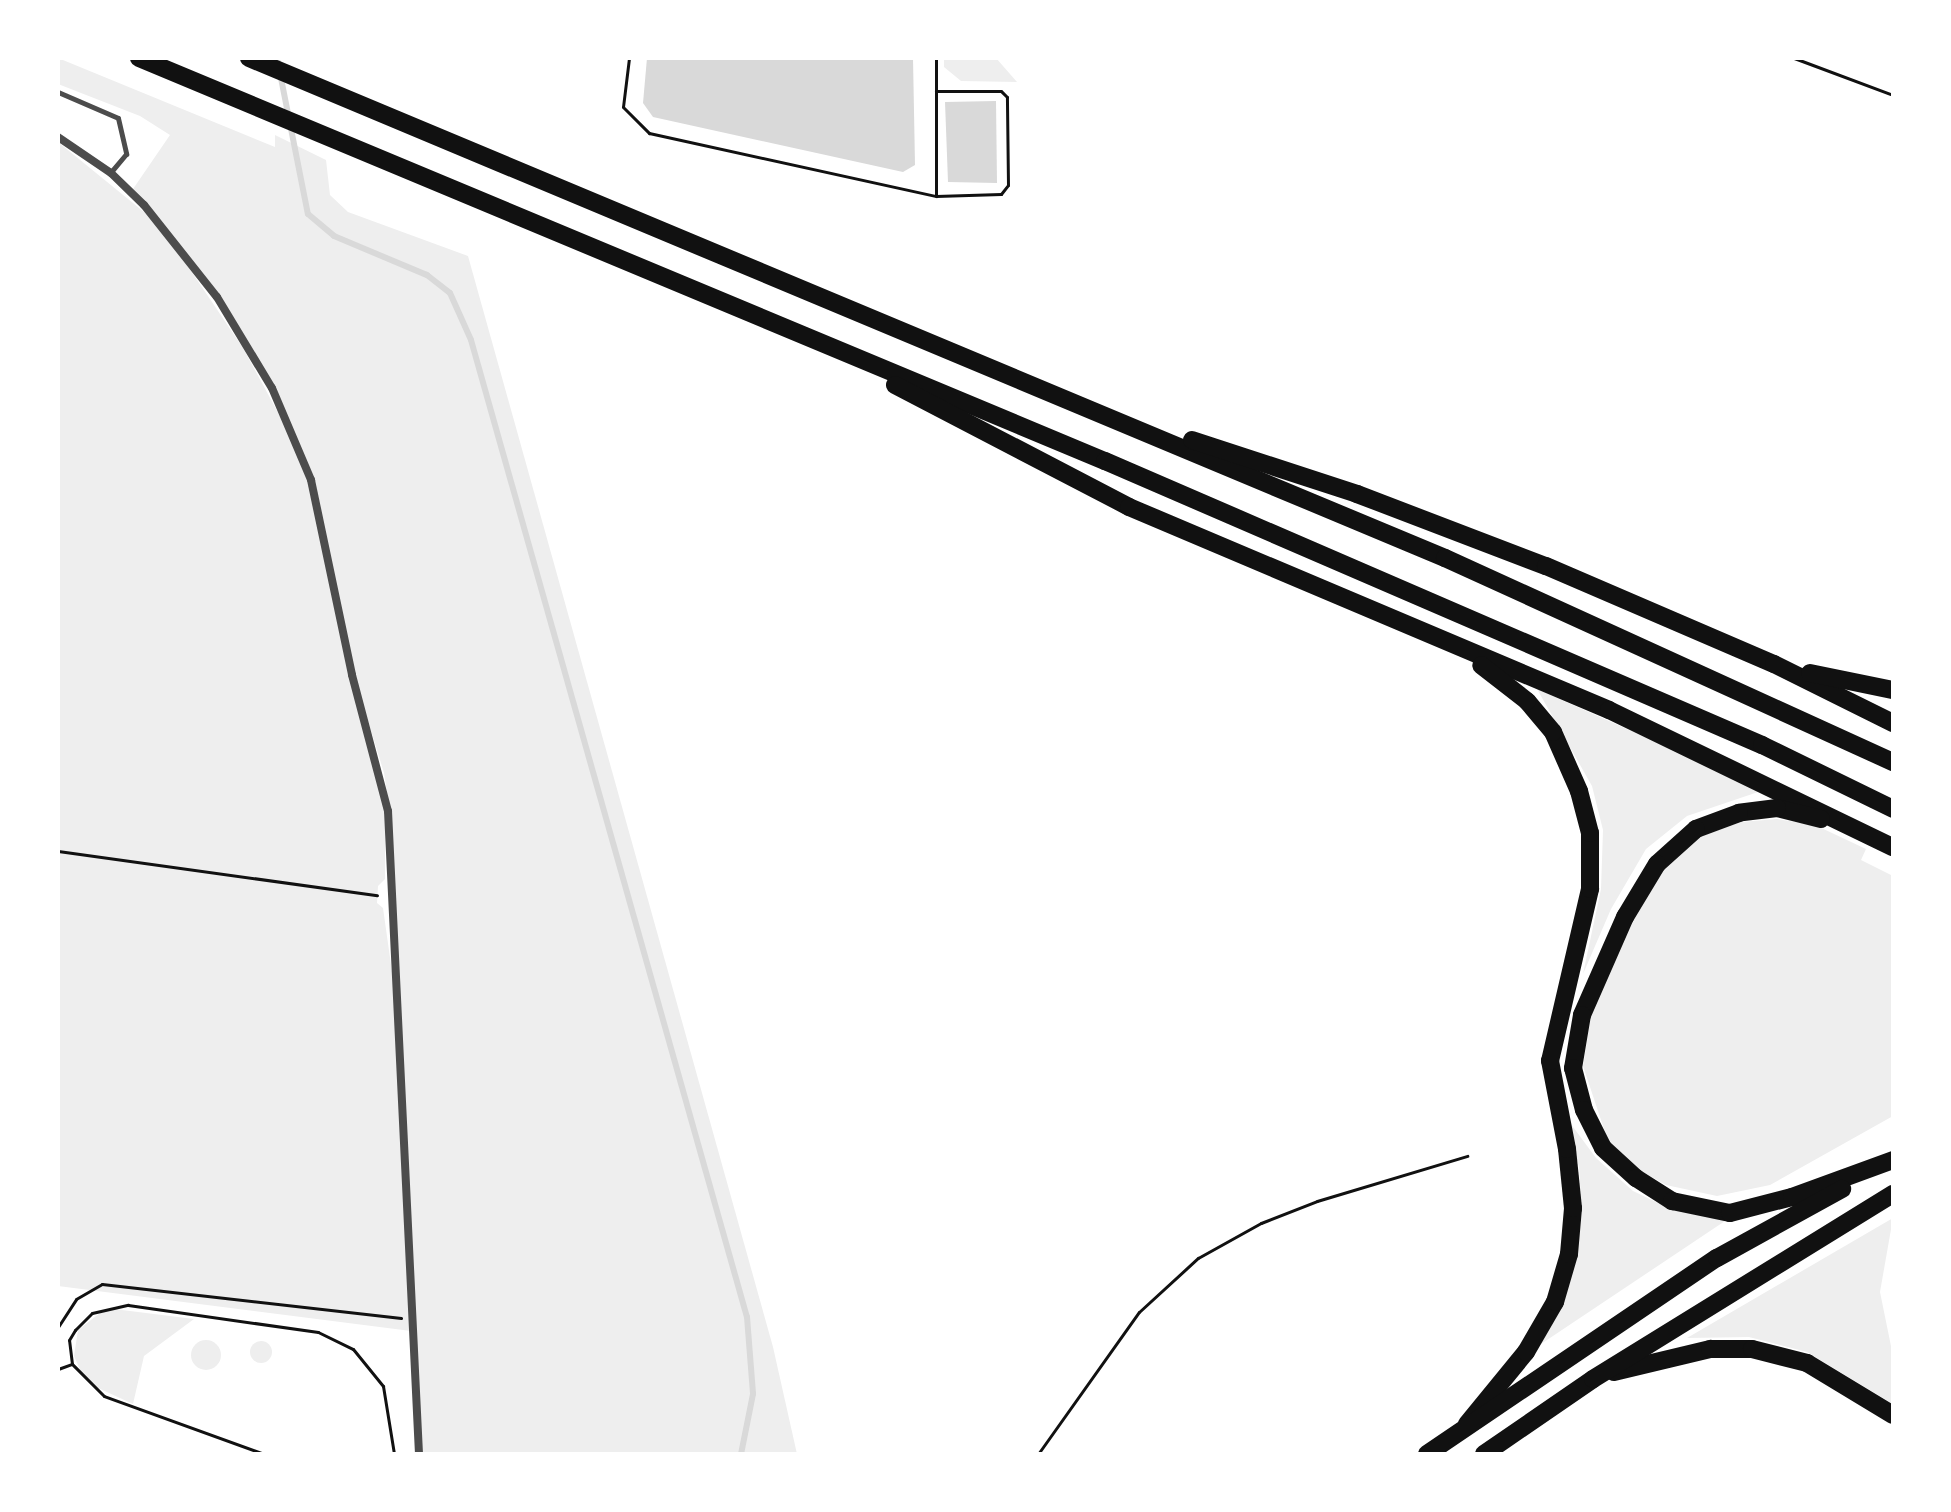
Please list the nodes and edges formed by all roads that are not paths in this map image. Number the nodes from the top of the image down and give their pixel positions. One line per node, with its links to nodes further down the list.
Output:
1 (139, 58): 6 (highway)
2 (252, 59): 7 (highway)
3 (58, 92): 5 (lane)
4 (58, 137): 5 (street)
5 (111, 173): 20 (street)
6 (819, 344): 8 (highway); 13 (highway)
7 (1112, 418): 9 (highway); 12 (highway)
8 (1430, 635): 14 (highway); 19 (highway)
9 (1774, 664): 10 (highway); 11 (highway)
10 (1893, 690)
11 (1893, 723)
12 (1893, 762)
13 (1893, 809)
14 (1893, 848): 15 (highway)
15 (1893, 1160): 19 (highway)
16 (1893, 1194): 17 (highway)
17 (1593, 1379): 18 (highway); 22 (highway)
18 (1893, 1415)
19 (1467, 1424): 21 (highway)
20 (419, 1454)
21 (1427, 1454)
22 (1484, 1454)

